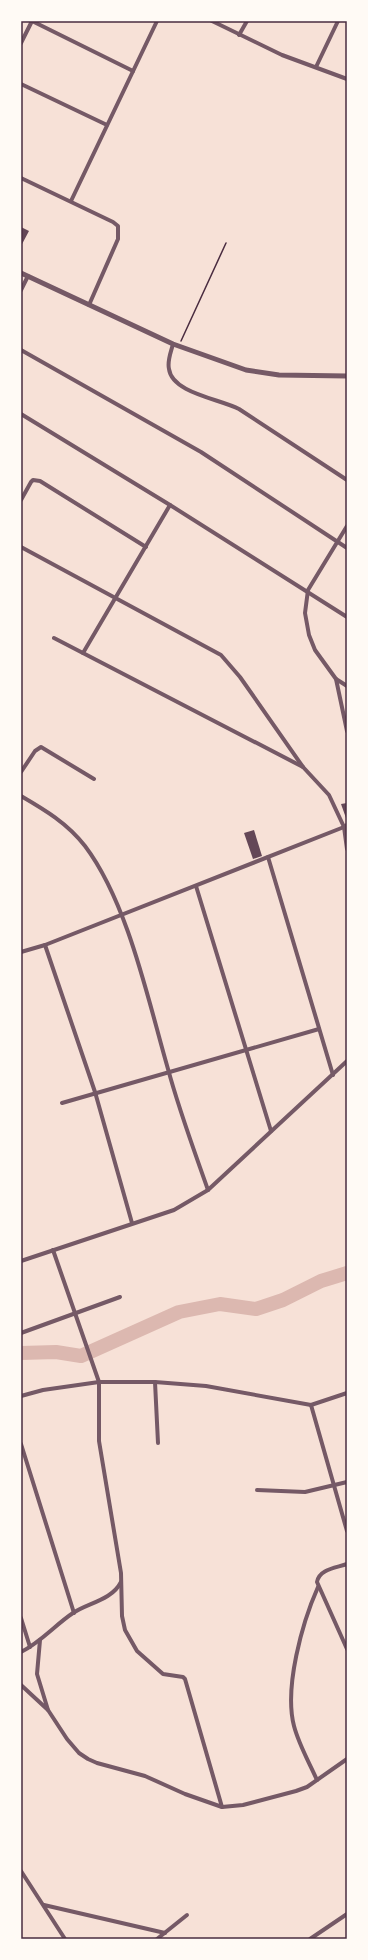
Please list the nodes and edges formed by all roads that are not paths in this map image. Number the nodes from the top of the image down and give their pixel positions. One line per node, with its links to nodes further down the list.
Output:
1 (32, 21): 7 (street); 9 (street)
2 (157, 21): 9 (street)
3 (212, 21): 6 (street)
4 (247, 21): 6 (street)
5 (338, 21): 8 (street)
6 (239, 35): 8 (street)
7 (21, 43)
8 (316, 67): 10 (street)
9 (133, 71): 12 (street)
10 (347, 79)
11 (21, 84): 12 (street)
12 (107, 125): 14 (street)
13 (21, 178): 14 (street)
14 (71, 201): 18 (street)
15 (21, 273): 16 (street)
16 (28, 276): 17 (street); 18 (street)
17 (21, 290)
18 (89, 305): 19 (street)
19 (173, 344): 21 (street); 23 (street)
20 (21, 350): 27 (street)
21 (347, 376)
22 (21, 414): 25 (street)
23 (347, 480)
24 (21, 500): 29 (street)
25 (170, 505): 29 (street); 31 (street)
26 (347, 526): 27 (street)
27 (336, 542): 30 (street); 31 (street)
28 (21, 547): 32 (street)
29 (146, 547): 32 (street)
30 (347, 548)
31 (308, 590): 33 (street); 36 (street)
32 (116, 597): 35 (street); 39 (street)
33 (347, 617)
34 (54, 638): 35 (street)
35 (83, 653): 39 (street)
36 (336, 679): 37 (street); 38 (street)
37 (347, 686)
38 (347, 731)
39 (303, 767): 43 (street)
40 (21, 772): 41 (street)
41 (94, 779)
42 (21, 796): 47 (street)
43 (346, 826): 44 (street); 45 (street)
44 (347, 849)
45 (268, 857): 46 (street); 52 (street)
46 (196, 886): 47 (street); 53 (street)
47 (122, 915): 48 (street); 55 (street)
48 (45, 945): 50 (street); 57 (street)
49 (21, 948): 50 (street)
50 (28, 949): 51 (street)
51 (21, 952)
52 (319, 1029): 53 (street); 56 (street)
53 (245, 1051): 55 (street); 59 (street)
54 (347, 1061): 56 (street)
55 (168, 1071): 57 (street); 60 (street)
56 (333, 1075): 59 (street)
57 (95, 1092): 58 (street); 61 (street)
58 (62, 1103)
59 (270, 1132): 60 (street)
60 (208, 1190): 61 (street)
61 (132, 1223): 62 (street)
62 (53, 1250): 63 (street); 65 (street)
63 (21, 1261)
64 (120, 1297): 65 (street)
65 (76, 1313): 66 (street); 67 (street)
66 (21, 1333)
67 (99, 1382): 68 (street); 70 (street); 79 (street)
68 (155, 1382): 71 (street); 72 (street)
69 (347, 1393): 71 (street)
70 (21, 1396)
71 (311, 1405): 75 (street)
72 (158, 1443)
73 (21, 1444): 81 (street)
74 (347, 1482): 75 (street)
75 (333, 1486): 76 (street); 77 (street)
76 (257, 1490)
77 (347, 1531)
78 (347, 1564): 80 (street)
79 (121, 1582): 81 (street); 91 (street)
80 (317, 1585): 85 (street); 90 (street)
81 (74, 1613): 83 (street)
82 (21, 1618): 84 (street)
83 (40, 1640): 84 (street); 88 (street)
84 (30, 1647): 86 (street)
85 (347, 1649)
86 (21, 1652)
87 (21, 1685): 88 (street)
88 (48, 1710): 91 (street)
89 (347, 1759): 90 (street)
90 (317, 1780): 91 (street)
91 (222, 1807)
92 (21, 1871): 93 (street)
93 (44, 1905): 96 (street); 97 (street)
94 (347, 1914): 99 (street)
95 (187, 1915): 96 (street)
96 (164, 1933): 98 (street)
97 (65, 1939)
98 (157, 1939)
99 (310, 1939)

